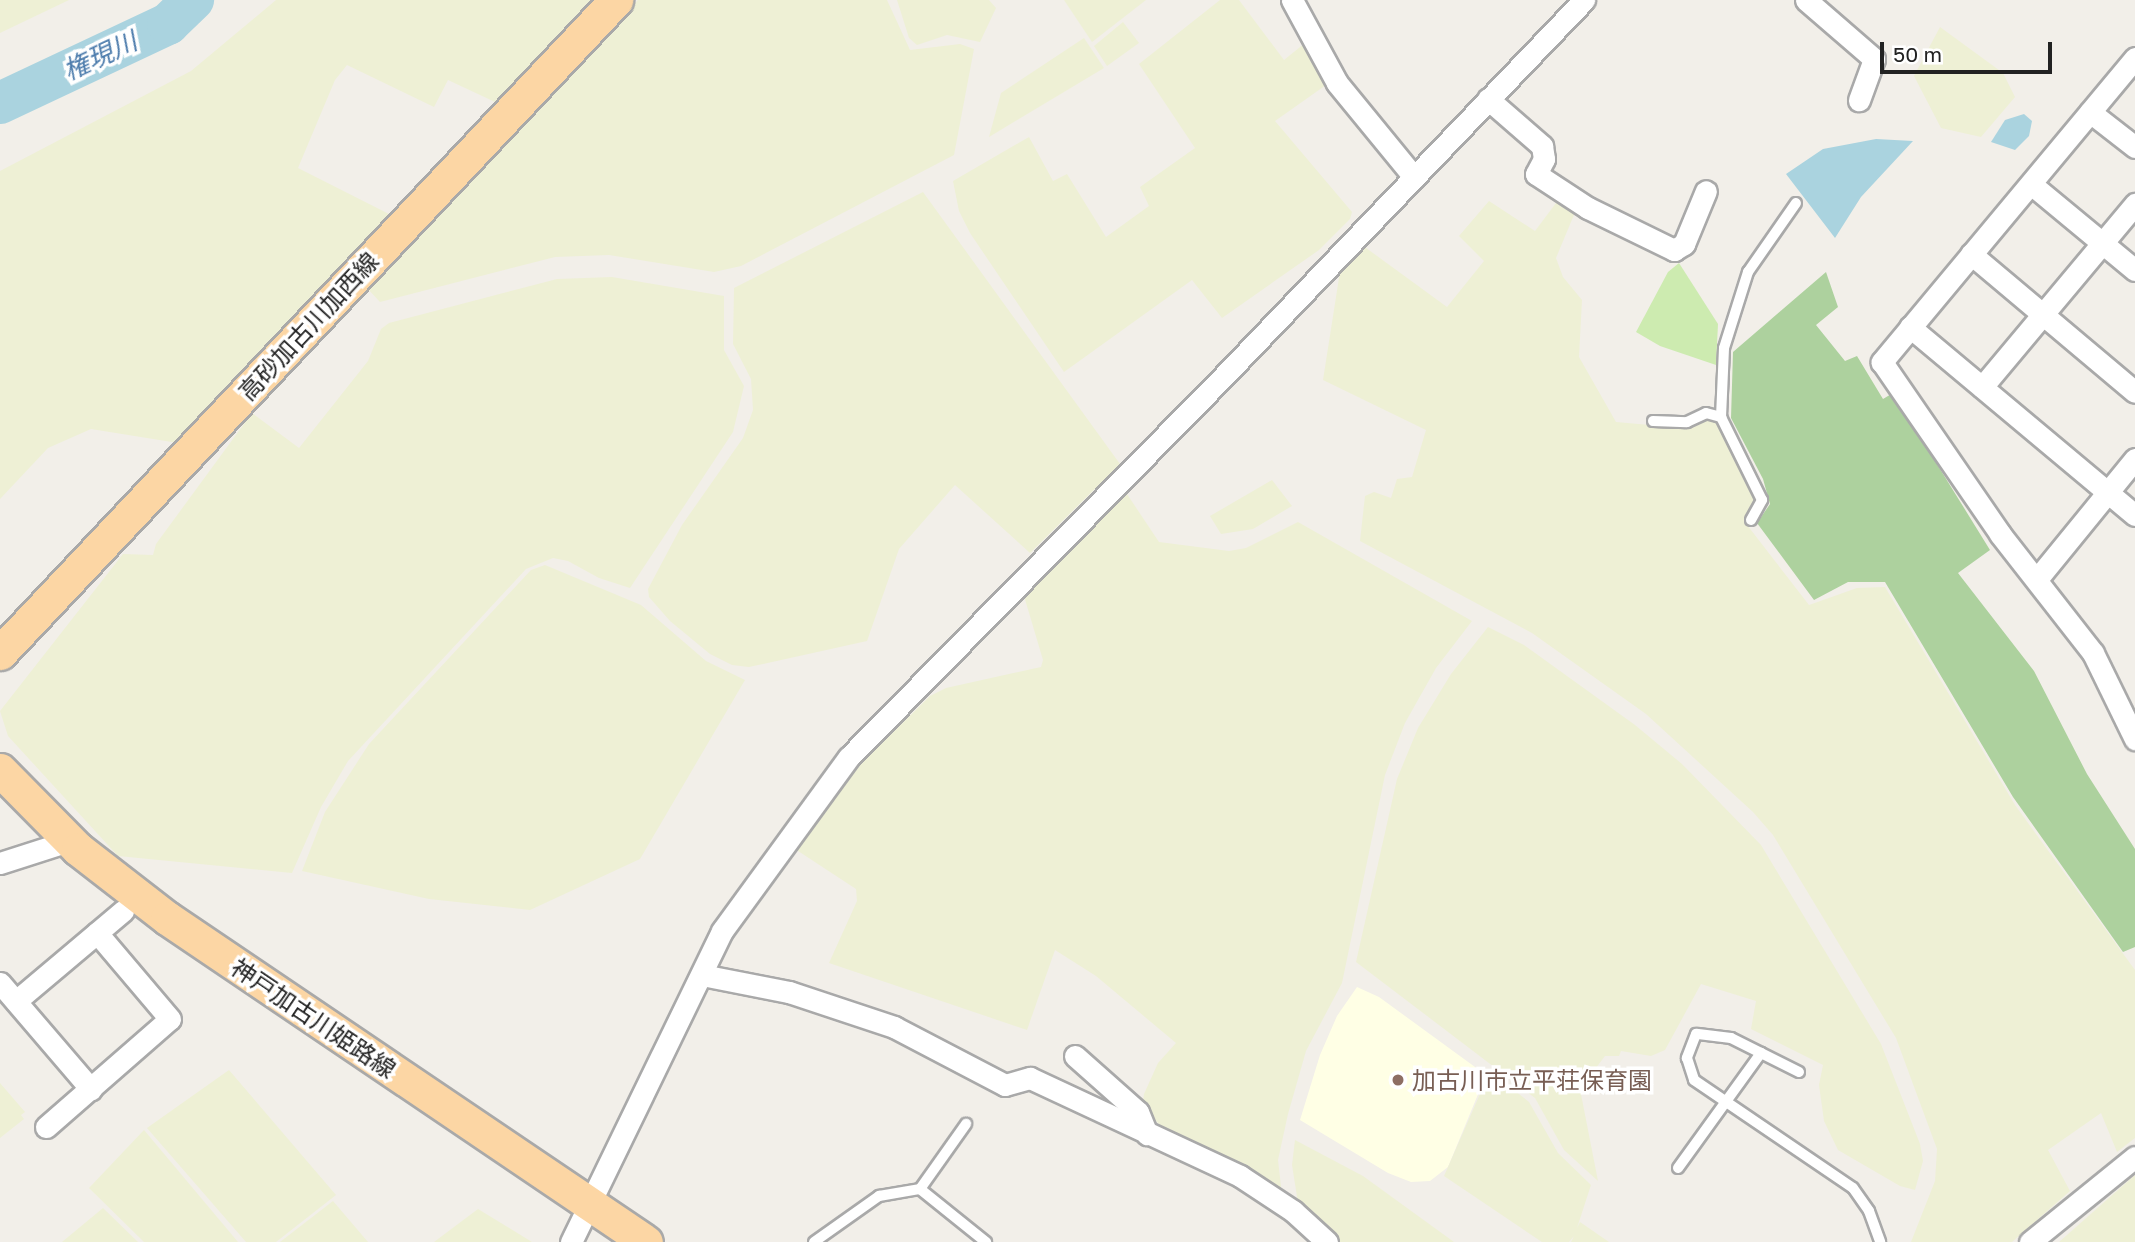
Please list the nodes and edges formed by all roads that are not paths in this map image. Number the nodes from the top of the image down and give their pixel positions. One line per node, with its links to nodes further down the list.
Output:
1 (616, 0): 29 (main road, 高砂加古川加西線)
2 (1292, 0): 10 (street)
3 (1583, 0): 6 (street)
4 (1806, 0): 7 (street)
5 (2135, 58): 8 (street)
6 (1488, 99): 10 (street); 12 (street)
7 (1858, 100)
8 (2090, 112): 9 (street); 11 (street)
9 (2135, 147)
10 (1414, 177): 36 (street)
11 (2031, 184): 15 (street); 16 (street)
12 (1706, 191)
13 (1796, 203): 22 (lane)
14 (2135, 204): 15 (street)
15 (2101, 242): 17 (street); 18 (street)
16 (1971, 254): 18 (street); 19 (street)
17 (2135, 270)
18 (2042, 314): 20 (street); 21 (street)
19 (1910, 327): 20 (street); 28 (street)
20 (1982, 387): 25 (street)
21 (2135, 391)
22 (1721, 417): 23 (lane); 27 (lane)
23 (1653, 421)
24 (2135, 459): 25 (street)
25 (2108, 492): 26 (street); 28 (street)
26 (2135, 515)
27 (1751, 520)
28 (2037, 579): 30 (street)
29 (0, 653)
30 (2134, 732)
31 (0, 770): 32 (main road, 神戸加古川姫路線)
32 (69, 841): 33 (street); 50 (main road, 神戸加古川姫路線)
33 (0, 863)
34 (123, 911): 35 (street)
35 (97, 933): 38 (street); 42 (street)
36 (702, 975): 46 (street); 50 (street)
37 (0, 983): 38 (street)
38 (16, 1001): 42 (street)
39 (1761, 1053): 41 (lane); 43 (lane); 43 (lane)
40 (1075, 1056): 46 (street)
41 (1799, 1072)
42 (91, 1089): 45 (street)
43 (1726, 1102): 48 (lane); 56 (lane)
44 (966, 1124): 49 (lane)
45 (46, 1127)
46 (1147, 1134): 55 (street)
47 (2135, 1157): 57 (street)
48 (1678, 1168)
49 (920, 1189): 53 (lane); 54 (lane)
50 (590, 1205): 51 (street); 52 (main road, 神戸加古川姫路線)
51 (571, 1242)
52 (646, 1242)
53 (814, 1242)
54 (986, 1242)
55 (1327, 1242)
56 (1880, 1242)
57 (2030, 1242)

